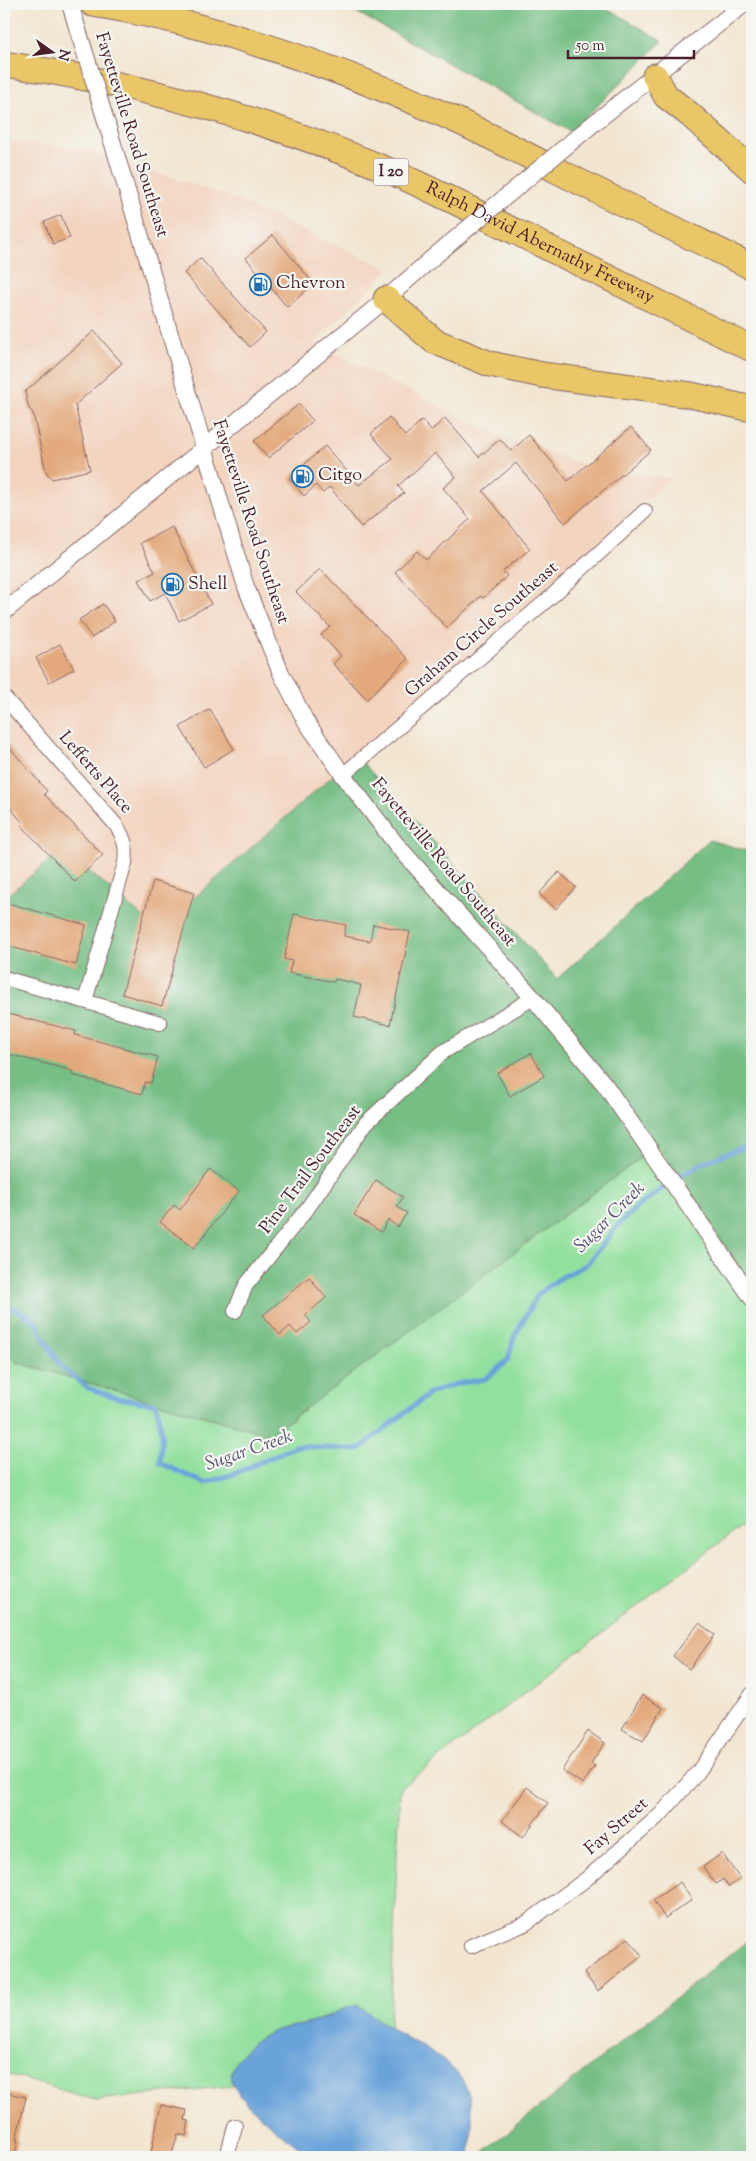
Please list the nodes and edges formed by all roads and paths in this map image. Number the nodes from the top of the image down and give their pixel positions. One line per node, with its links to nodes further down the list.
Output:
1 (70, 4): 11 (street, Fayetteville Road Southeast, bridge)
2 (93, 4): 7 (highway)
3 (744, 4): 5 (street)
4 (4, 64): 9 (highway, Ralph David Abernathy Freeway / I 20)
5 (655, 76): 6 (highway); 8 (street, bridge)
6 (752, 170)
7 (752, 267)
8 (386, 299): 10 (highway); 11 (street)
9 (752, 349)
10 (752, 409)
11 (203, 448): 13 (street); 15 (street, Fayetteville Road Southeast)
12 (645, 512): 15 (street, Graham Circle Southeast)
13 (4, 612)
14 (4, 697): 18 (street, Lefferts Place)
15 (343, 775): 17 (street, Fayetteville Road Southeast)
16 (4, 978): 18 (street)
17 (533, 998): 20 (street, Fayetteville Road Southeast); 21 (street, Pine Trail Southeast)
18 (85, 1001): 19 (street)
19 (160, 1023)
20 (752, 1298)
21 (235, 1311)
22 (752, 1694): 23 (street, Fay Street)
23 (471, 1946)
24 (235, 2126): 25 (street)
25 (227, 2157)

